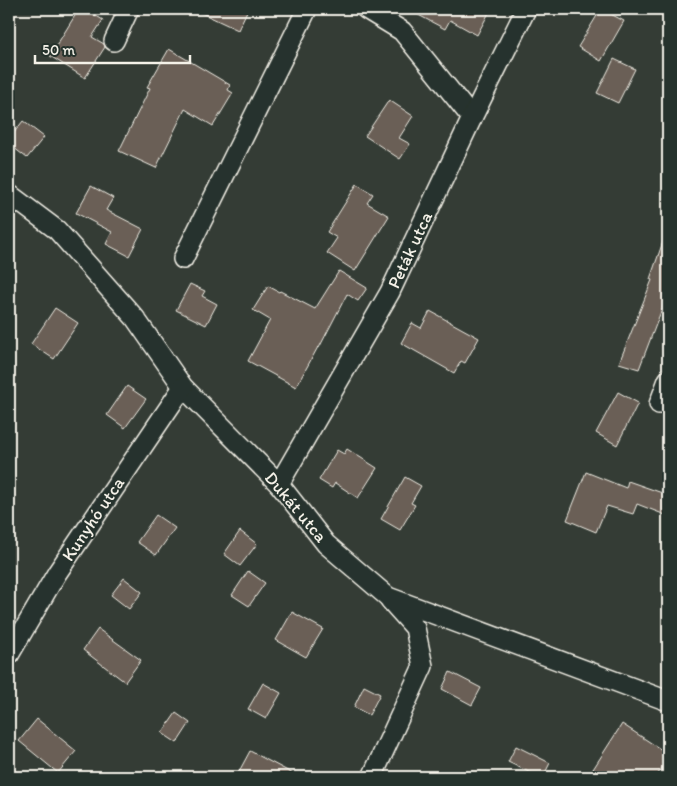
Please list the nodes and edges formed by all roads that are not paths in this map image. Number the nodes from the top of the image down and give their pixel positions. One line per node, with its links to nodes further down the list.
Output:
1 (129, 9): 5 (street)
2 (307, 9): 8 (street)
3 (366, 9): 6 (street)
4 (526, 9): 6 (street, Peták utca)
5 (114, 41)
6 (472, 118): 12 (street, Peták utca)
7 (9, 194): 10 (street, Dukát utca)
8 (183, 259)
9 (668, 380): 11 (street)
10 (183, 387): 12 (street, Dukát utca); 14 (street, Kunyhó utca)
11 (659, 404)
12 (279, 484): 13 (street, Dukát utca)
13 (388, 597): 15 (street, Dukát utca); 16 (street)
14 (9, 655)
15 (668, 701)
16 (372, 777)

